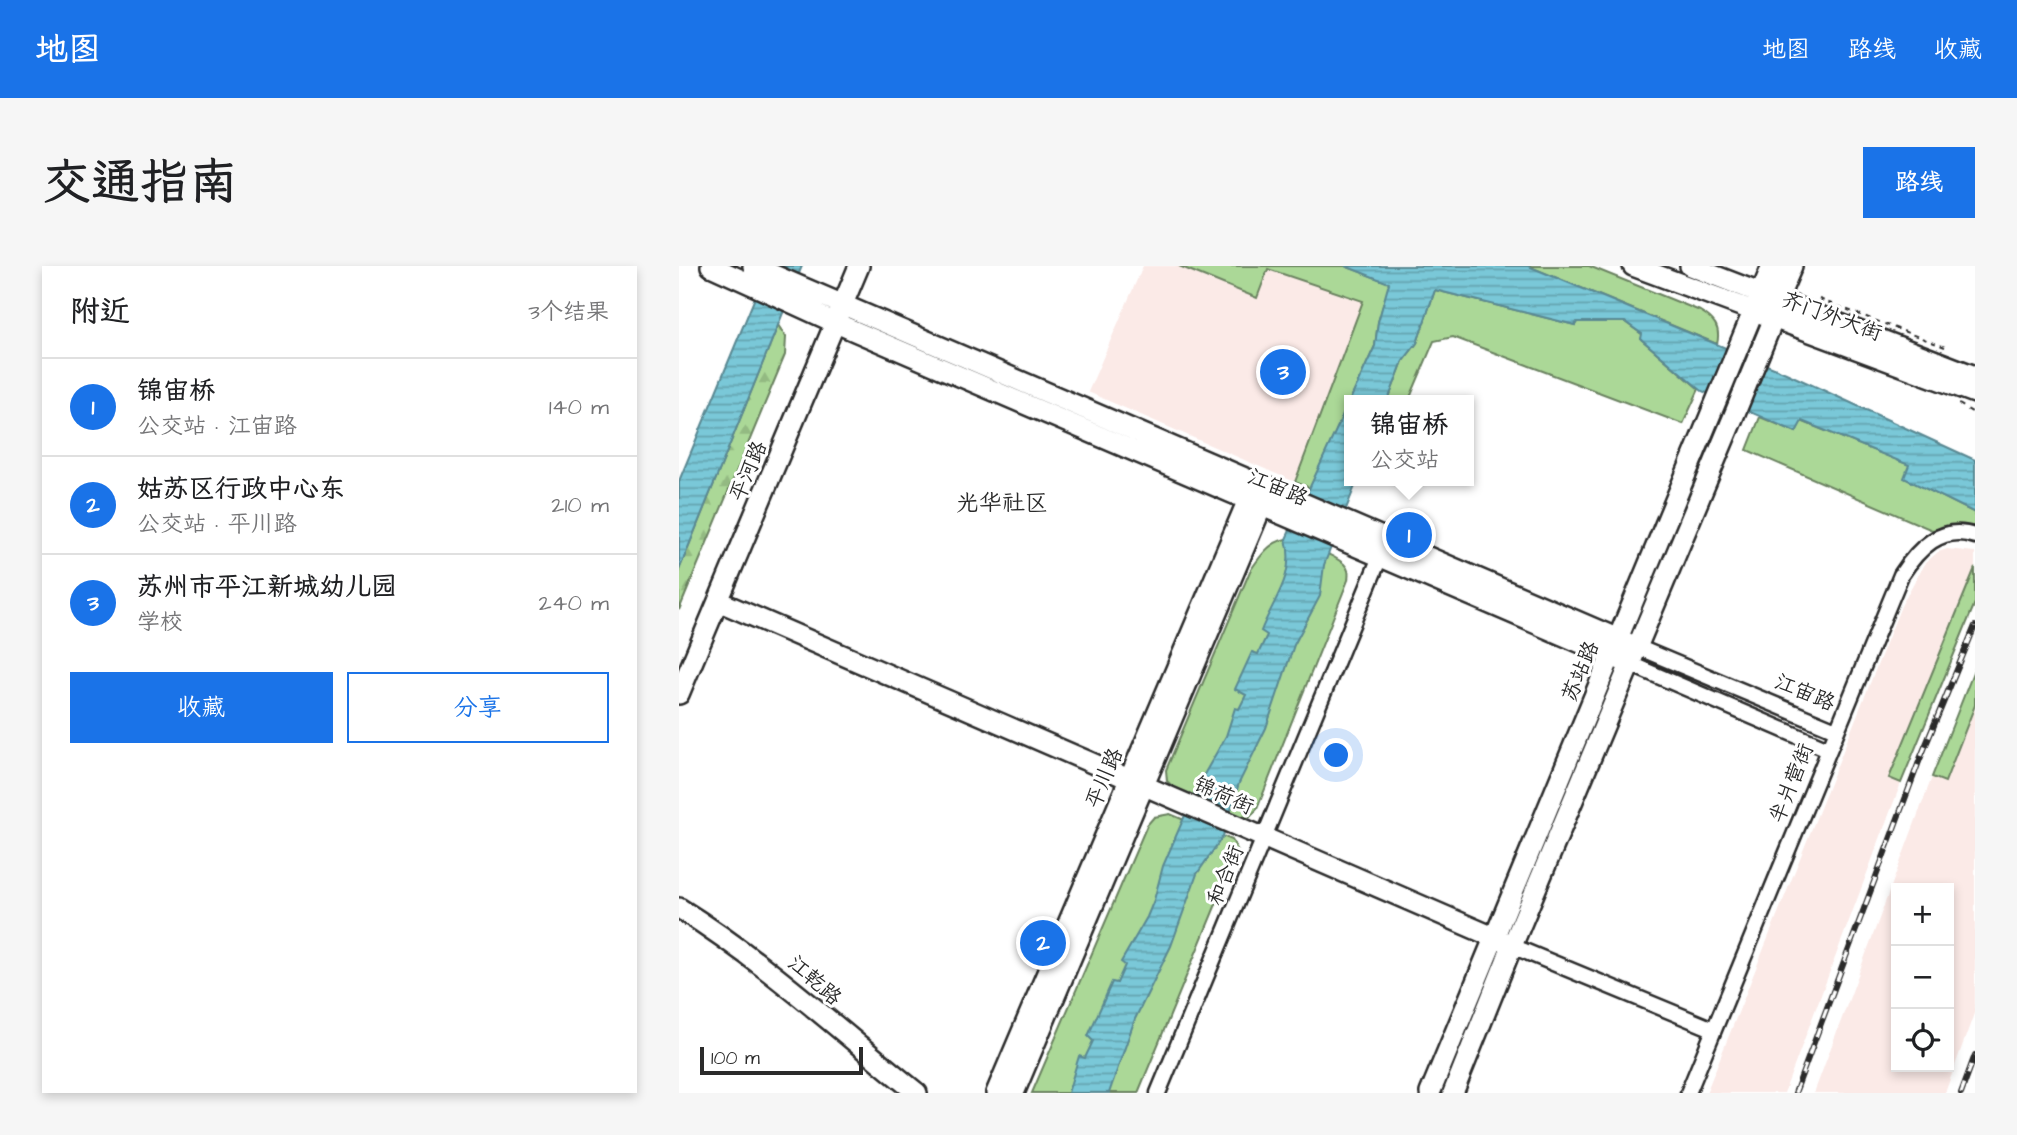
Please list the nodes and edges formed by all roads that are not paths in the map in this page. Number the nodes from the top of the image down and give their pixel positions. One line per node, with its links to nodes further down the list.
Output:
1 (711, 266): 7 (street, 江宙路)
2 (859, 266): 10 (street, 平河路)
3 (1633, 266): 9 (street, 齐门外大街)
4 (1690, 266): 8 (street, 齐门外大街)
5 (1772, 266): 8 (street, 苏站路)
6 (1792, 266): 8 (street, 苏站路)
7 (756, 274): 10 (street, 江宙路)
8 (1771, 303): 9 (street, 苏站路); 11 (street, 齐门外大街); 12 (street, 齐门外大街); 19 (street, 苏站路)
9 (1753, 311): 18 (street, 苏站路)
10 (839, 315): 13 (street, 江宙路); 17 (street, 平河路)
11 (1975, 376)
12 (1975, 393)
13 (1268, 497): 14 (street, 江宙路); 23 (street, 平川路)
14 (1347, 532): 16 (street, 江宙路); 18 (street, 江宙路)
15 (1975, 536): 21 (street, 半爿营街)
16 (1380, 556): 18 (street, 江宙路); 24 (street, 和合街)
17 (718, 601): 20 (street, 平河路); 23 (street, 锦荷街)
18 (1615, 648): 19 (street, 江宙路); 26 (street, 苏站路)
19 (1633, 656): 21 (street, 江宙路); 22 (street, 江宙路); 26 (street, 苏站路)
20 (679, 694)
21 (1836, 730): 22 (street, 半爿营街)
22 (1828, 749): 27 (street, 半爿营街)
23 (1136, 782): 24 (street, 锦荷街); 29 (street, 平川路); 30 (street, 平川路)
24 (1263, 837): 26 (street, 锦荷街); 31 (street, 和合街)
25 (679, 908): 28 (street, 江乾路)
26 (1503, 942): 27 (street, 锦荷街); 32 (street, 苏站路); 33 (street, 苏站路)
27 (1713, 1029): 34 (street, 半爿营街)
28 (917, 1093)
29 (996, 1093)
30 (1014, 1093)
31 (1158, 1093)
32 (1430, 1093)
33 (1453, 1093)
34 (1688, 1093)

